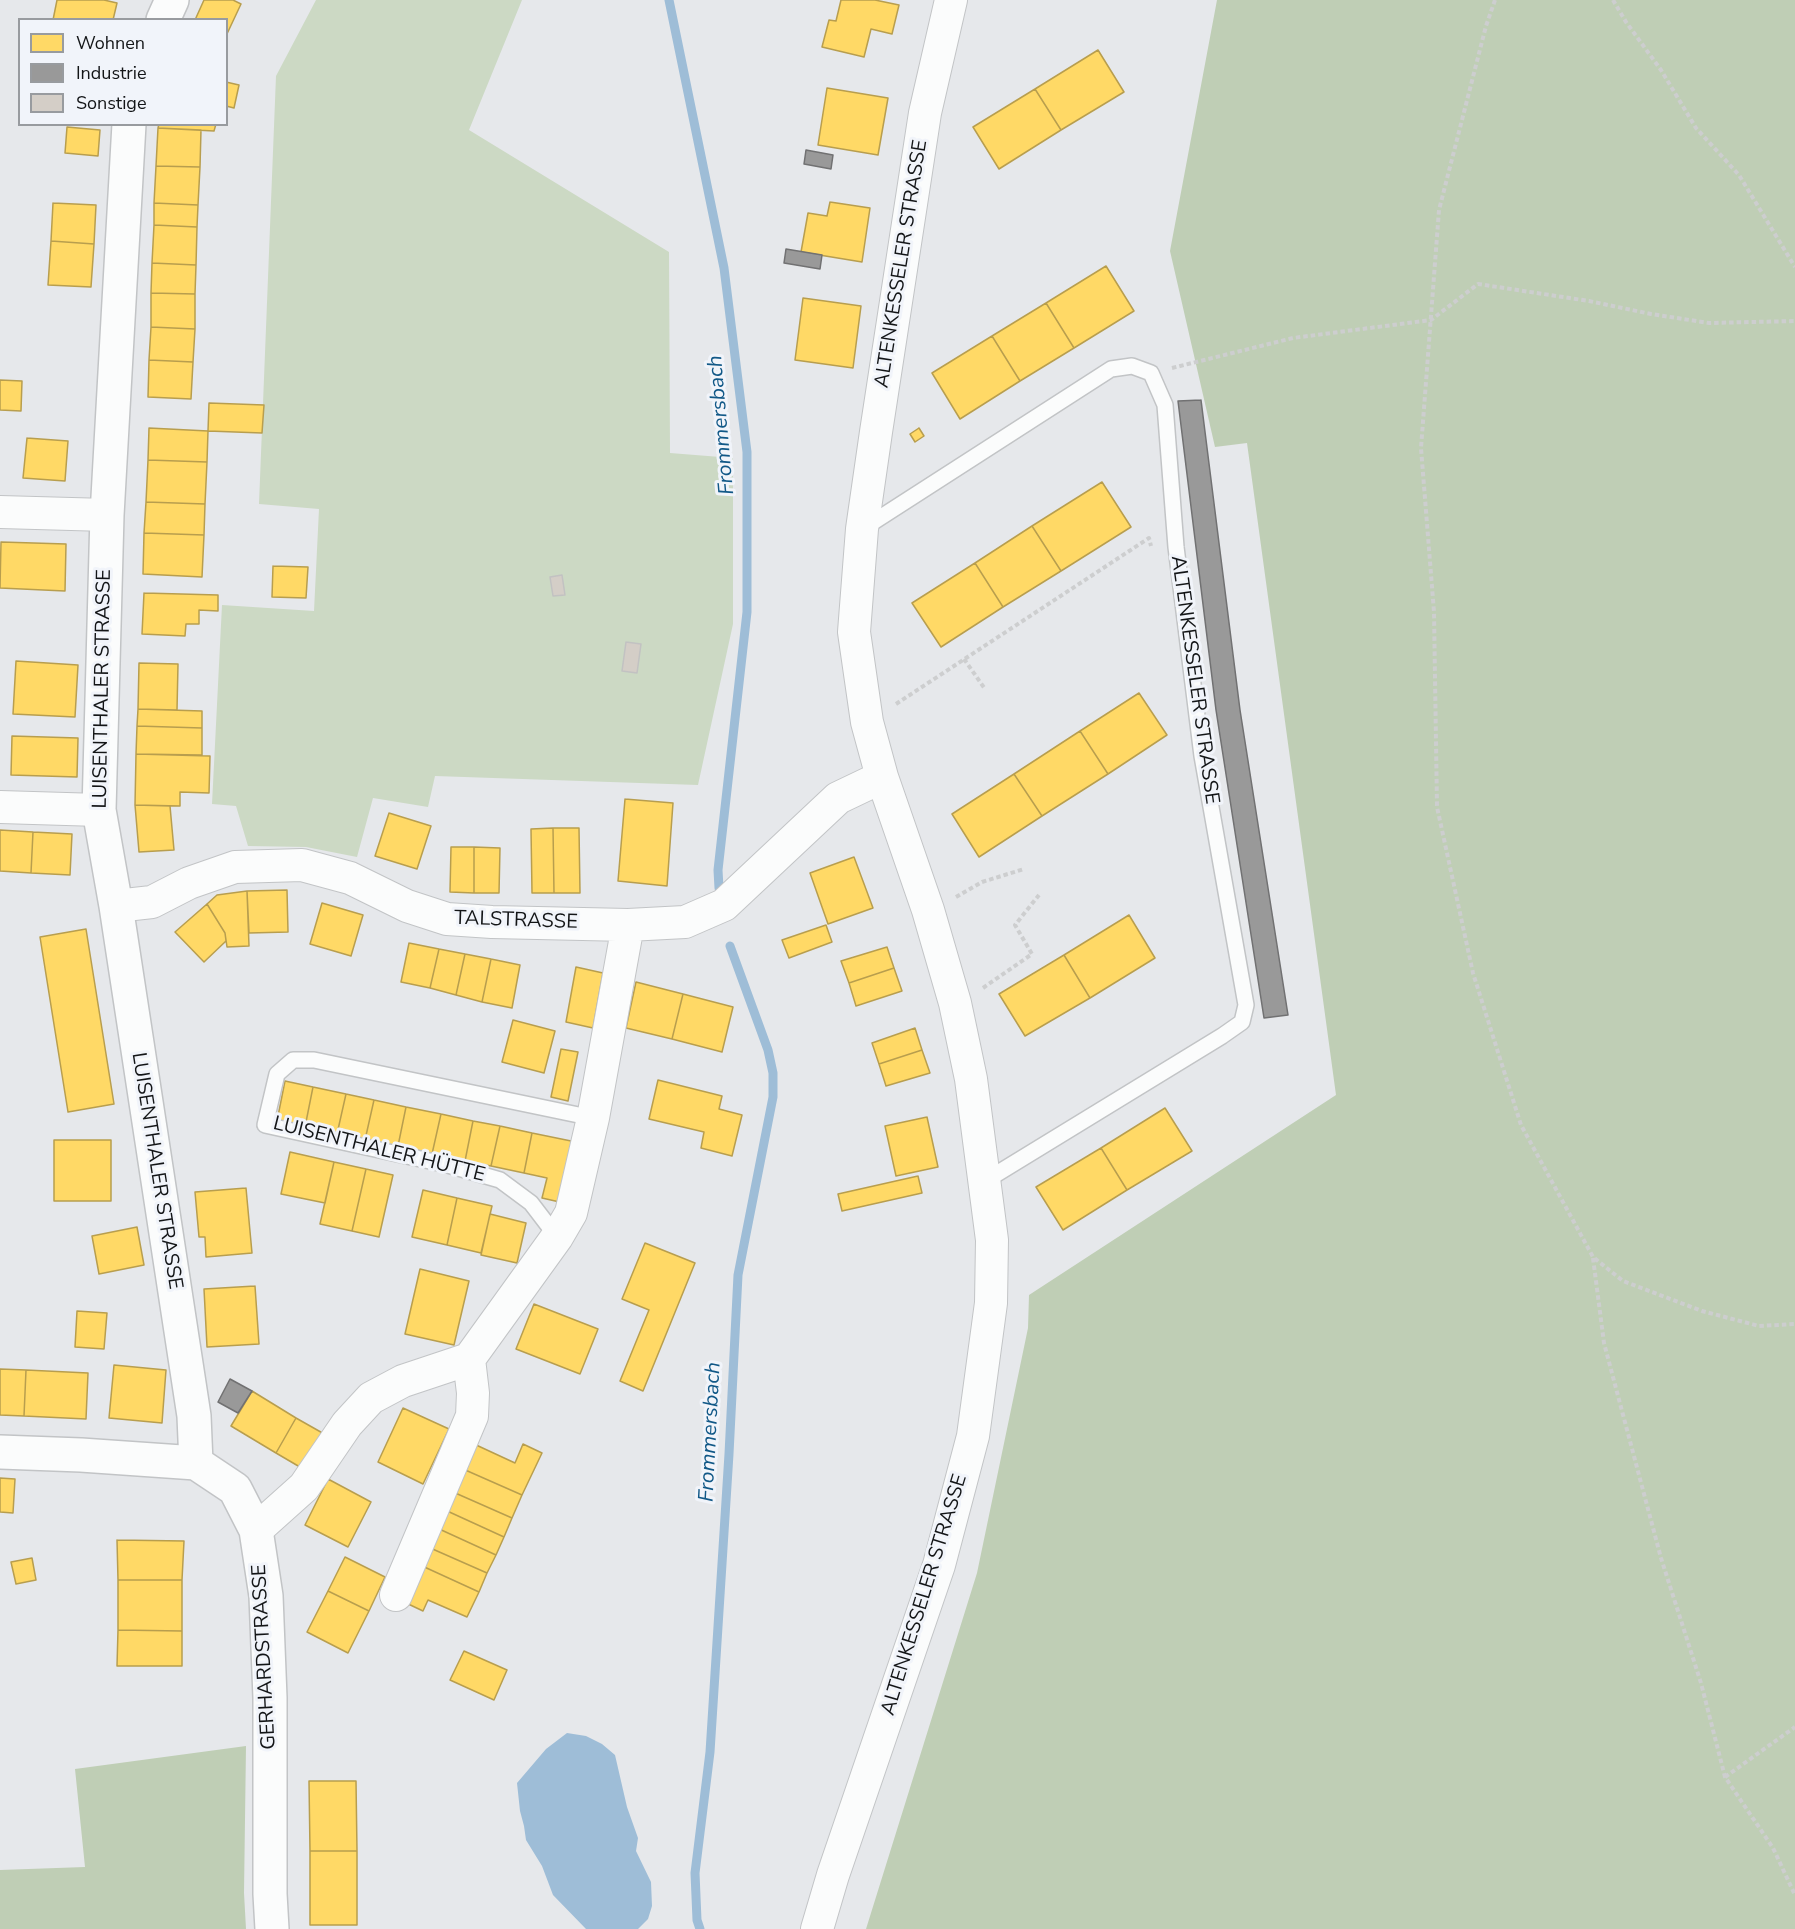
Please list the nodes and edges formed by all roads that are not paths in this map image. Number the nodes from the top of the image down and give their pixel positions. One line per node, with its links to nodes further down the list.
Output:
1 (172, 0): 3 (street)
2 (951, 0): 7 (street, ALTENKESSELER STRASSE)
3 (164, 18)
4 (129, 126): 6 (street, LUISENTHALER STRASSE)
5 (0, 512): 6 (street)
6 (107, 515): 10 (street, LUISENTHALER STRASSE)
7 (861, 529): 8 (street, ALTENKESSELER STRASSE); 14 (lane, ALTENKESSELER STRASSE)
8 (882, 777): 12 (street, TALSTRASSE); 14 (street, ALTENKESSELER STRASSE)
9 (0, 807): 10 (street)
10 (99, 810): 11 (street, LUISENTHALER STRASSE)
11 (116, 906): 12 (street, TALSTRASSE); 18 (street, LUISENTHALER STRASSE)
12 (628, 925): 13 (street)
13 (593, 1118): 15 (street); 15 (lane, LUISENTHALER HÜTTE)
14 (985, 1181): 22 (street, ALTENKESSELER STRASSE)
15 (557, 1237): 16 (street)
16 (469, 1359): 19 (street); 20 (street)
17 (0, 1452): 18 (street, GERHARDSTRASSE)
18 (196, 1463): 19 (street, GERHARDSTRASSE)
19 (256, 1530): 21 (street, GERHARDSTRASSE)
20 (396, 1594)
21 (272, 1929)
22 (817, 1929)

